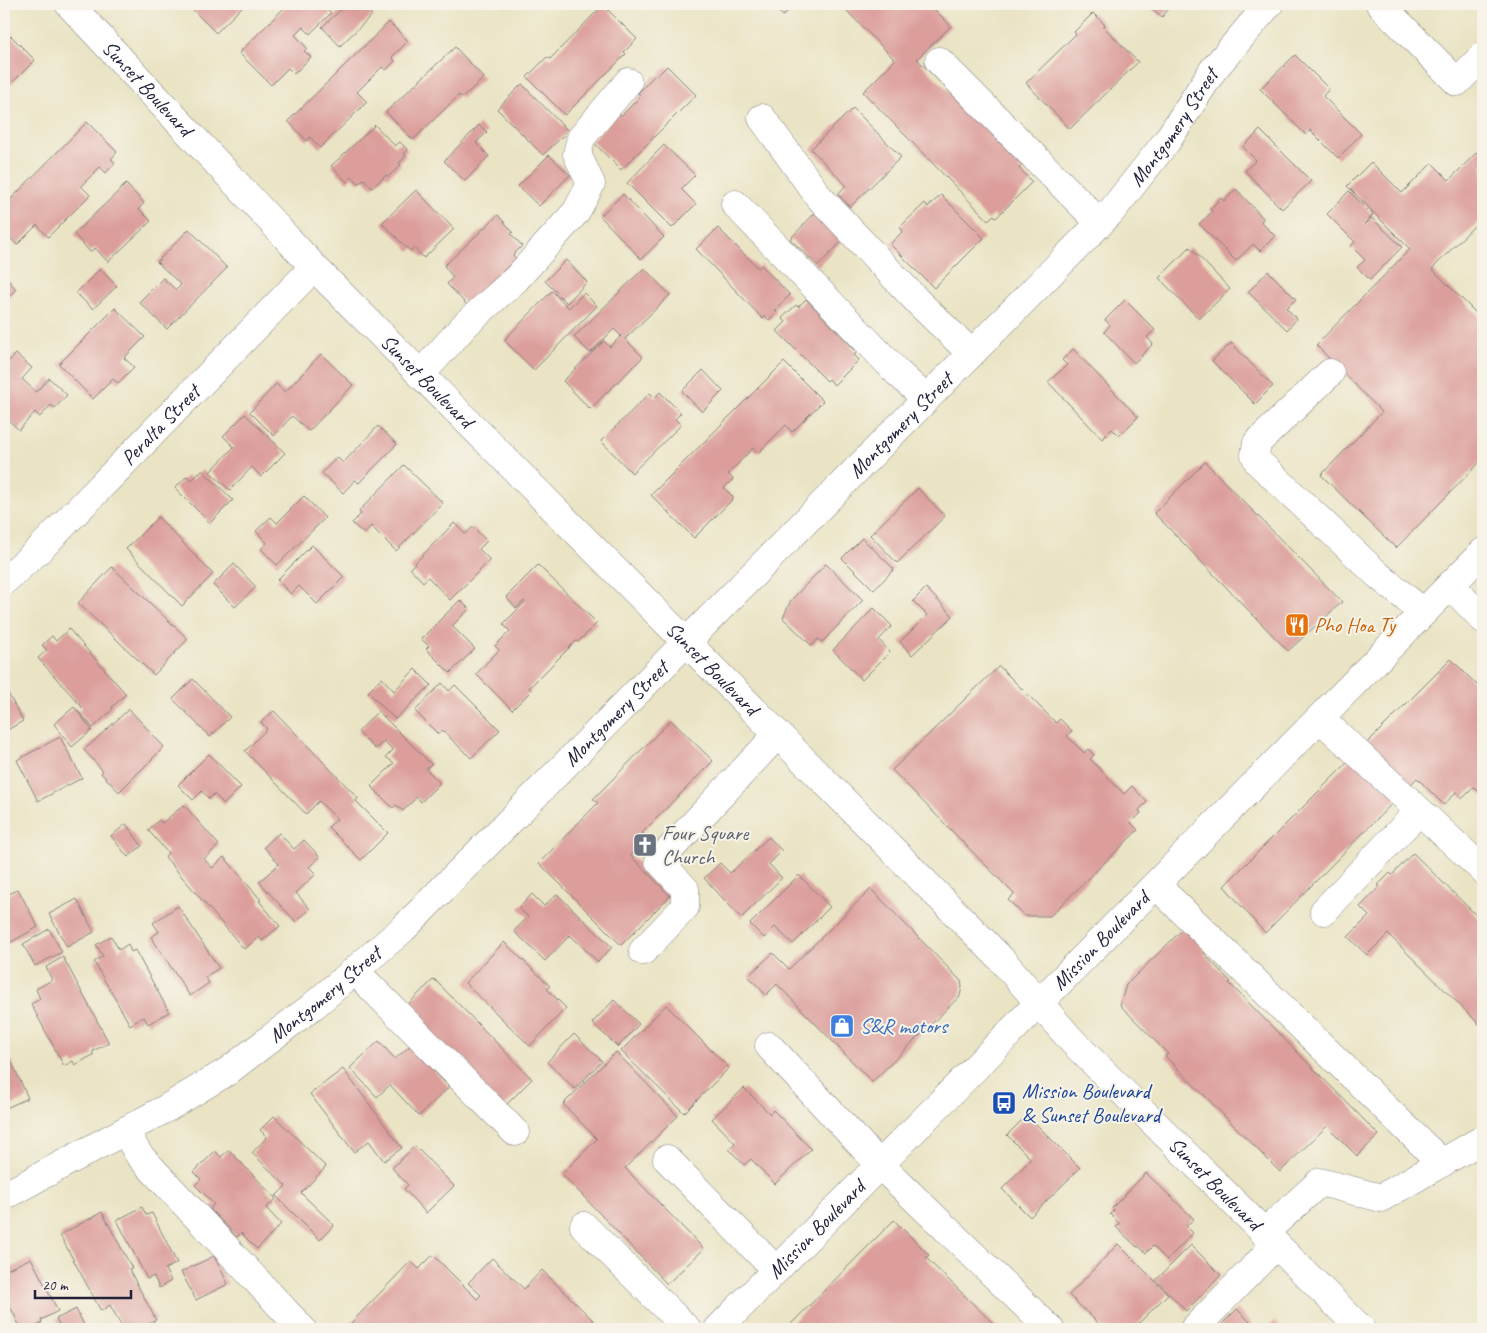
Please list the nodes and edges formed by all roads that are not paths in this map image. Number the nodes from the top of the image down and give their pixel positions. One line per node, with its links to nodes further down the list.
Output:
1 (1269, 4): 9 (street, Montgomery Street)
2 (1385, 5): 4 (street)
3 (85, 9): 10 (street, Sunset Boulevard)
4 (1483, 56)
5 (939, 61): 9 (street)
6 (628, 82): 13 (street)
7 (762, 118): 11 (street)
8 (735, 204): 14 (street)
9 (1100, 223): 11 (street, Montgomery Street)
10 (314, 267): 13 (street, Sunset Boulevard); 16 (street, Peralta Street)
11 (972, 353): 14 (street, Montgomery Street)
12 (1330, 373): 18 (street)
13 (420, 374): 20 (street, Sunset Boulevard)
14 (926, 399): 20 (street, Montgomery Street)
15 (1483, 552): 17 (street, Mission Boulevard)
16 (4, 581)
17 (1450, 585): 18 (street, Mission Boulevard); 19 (street)
18 (1423, 612): 21 (street, Mission Boulevard)
19 (1483, 619)
20 (686, 642): 22 (street, Sunset Boulevard); 28 (street, Montgomery Street)
21 (1320, 718): 23 (street); 25 (street, Mission Boulevard)
22 (777, 735): 27 (street); 29 (street, Sunset Boulevard)
23 (1419, 811): 24 (street); 26 (street)
24 (1483, 870)
25 (1156, 885): 29 (street, Mission Boulevard); 35 (street)
26 (1324, 911)
27 (644, 951)
28 (355, 970): 31 (street, Montgomery Street); 32 (street)
29 (1040, 1003): 36 (street, Mission Boulevard); 39 (street, Sunset Boulevard)
30 (769, 1046): 36 (street)
31 (125, 1131): 37 (street, Montgomery Street); 41 (street)
32 (515, 1132)
33 (1483, 1139): 35 (street)
34 (667, 1159): 40 (street)
35 (1442, 1163): 39 (street)
36 (880, 1165): 40 (street, Mission Boulevard); 44 (street)
37 (4, 1196)
38 (584, 1226): 42 (street)
39 (1270, 1239): 45 (street); 46 (street, Sunset Boulevard)
40 (776, 1270): 43 (street, Mission Boulevard)
41 (302, 1329)
42 (687, 1329)
43 (718, 1329)
44 (1050, 1329)
45 (1194, 1329)
46 (1361, 1329)

